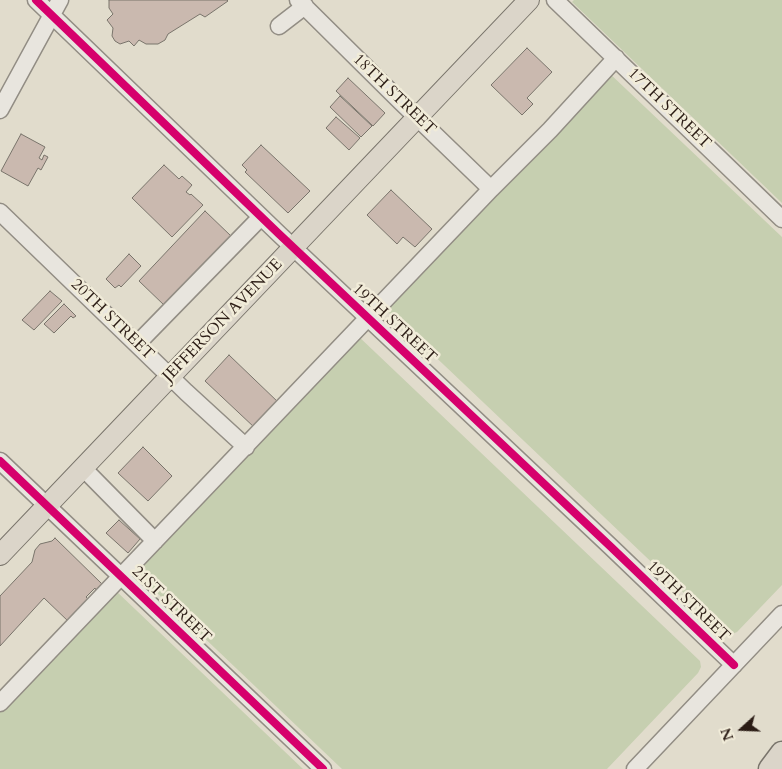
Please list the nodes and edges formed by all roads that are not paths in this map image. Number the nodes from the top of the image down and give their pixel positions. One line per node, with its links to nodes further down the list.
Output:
1 (36, 0): 6 (street, 19TH STREET)
2 (60, 0): 6 (street)
3 (530, 0): 10 (main road, JEFFERSON AVENUE)
4 (555, 0): 8 (street, 17TH STREET)
5 (301, 3): 7 (street); 10 (street, 18TH STREET)
6 (52, 15): 9 (street); 13 (street, 19TH STREET)
7 (279, 26)
8 (616, 58): 11 (street); 14 (street, 17TH STREET)
9 (0, 110)
10 (417, 118): 11 (street, 18TH STREET); 15 (main road, JEFFERSON AVENUE)
11 (491, 189): 16 (street)
12 (0, 212): 17 (street, 20TH STREET)
13 (261, 217): 15 (street, 19TH STREET); 17 (street)
14 (782, 219)
15 (294, 247): 16 (street, 19TH STREET); 18 (main road, JEFFERSON AVENUE)
16 (367, 318): 19 (street); 27 (street, 19TH STREET)
17 (137, 344): 18 (street, 20TH STREET)
18 (171, 376): 19 (street, 20TH STREET); 21 (main road, JEFFERSON AVENUE)
19 (246, 447): 23 (street)
20 (0, 461): 22 (street, 21ST STREET)
21 (83, 468): 22 (main road, JEFFERSON AVENUE); 23 (street)
22 (47, 506): 24 (main road, JEFFERSON AVENUE); 25 (street, 21ST STREET)
23 (155, 541): 25 (street)
24 (0, 556)
25 (122, 576): 28 (street); 30 (street, 21ST STREET)
26 (782, 614): 27 (street)
27 (734, 665): 31 (street)
28 (0, 703)
29 (782, 753): 32 (highway)
30 (323, 769)
31 (635, 769)
32 (770, 769)

